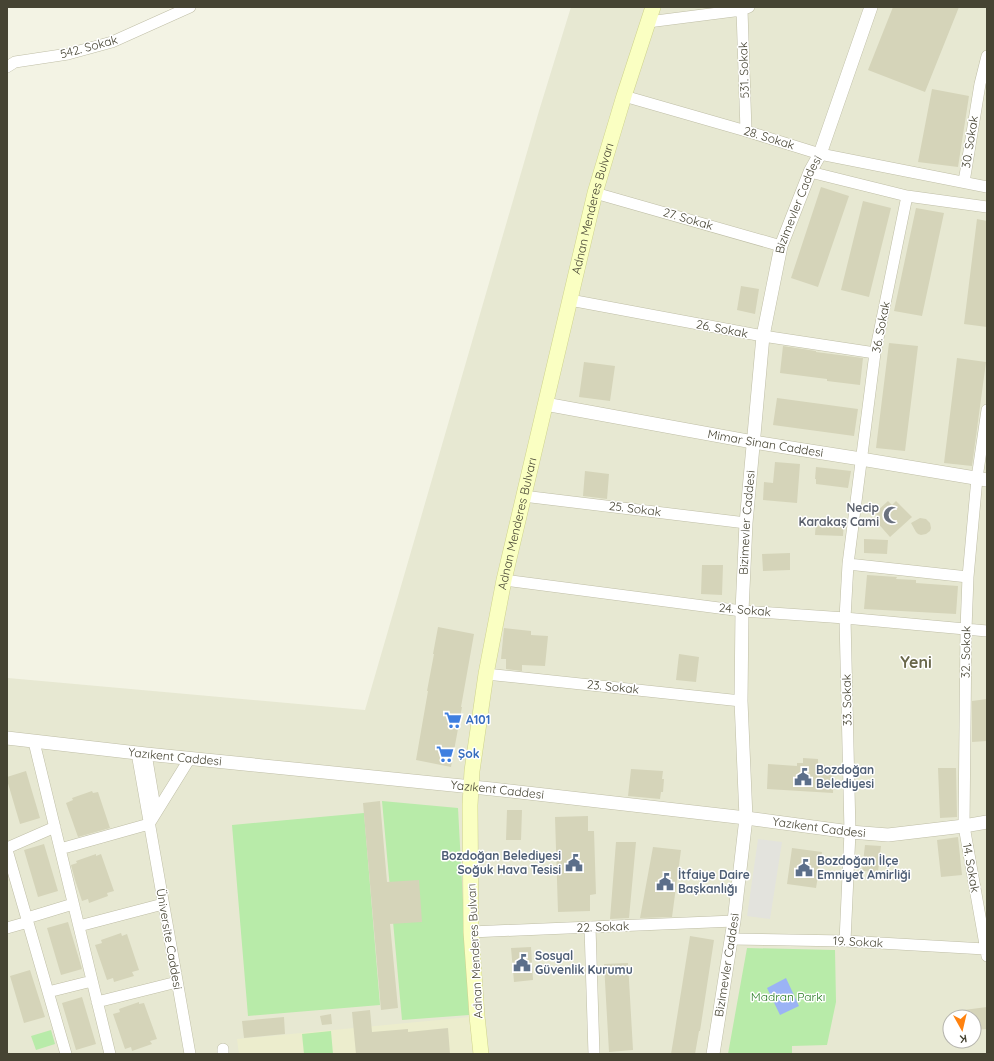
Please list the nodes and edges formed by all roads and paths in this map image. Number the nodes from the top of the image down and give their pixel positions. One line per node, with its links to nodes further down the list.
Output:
1 (190, 7): 7 (street, 542. Sokak)
2 (654, 7): 5 (main road, Adnan Menderes Bulvarı)
3 (871, 7): 11 (street, Bizimevler Caddesi)
4 (746, 8): 5 (street); 10 (street, 531. Sokak)
5 (648, 22): 9 (main road, Adnan Menderes Bulvarı)
6 (987, 56): 8 (street, 30. Sokak)
7 (7, 67)
8 (983, 85): 13 (street, 30. Sokak)
9 (624, 96): 10 (street, 28. Sokak); 15 (main road, Adnan Menderes Bulvarı)
10 (746, 131): 11 (street, 28. Sokak)
11 (820, 154): 12 (street, Bizimevler Caddesi); 13 (street, 28. Sokak)
12 (810, 172): 16 (street); 18 (street, Bizimevler Caddesi)
13 (964, 182): 14 (street, 28. Sokak)
14 (987, 187)
15 (595, 193): 18 (street, 27. Sokak); 19 (main road, Adnan Menderes Bulvarı)
16 (907, 196): 17 (street); 21 (street, 36. Sokak)
17 (987, 207)
18 (781, 246): 20 (street, Bizimevler Caddesi)
19 (570, 300): 20 (street, 26. Sokak); 22 (main road, Adnan Menderes Bulvarı)
20 (763, 336): 21 (street, 26. Sokak); 24 (street, Bizimevler Caddesi)
21 (875, 353): 25 (street, 36. Sokak)
22 (545, 404): 24 (street, Mimar Sinan Caddesi); 27 (main road, Adnan Menderes Bulvarı)
23 (987, 410): 26 (street, 32. Sokak)
24 (753, 442): 25 (street, Mimar Sinan Caddesi); 28 (street, Bizimevler Caddesi)
25 (861, 459): 26 (street, Mimar Sinan Caddesi); 29 (street, 33. Sokak)
26 (982, 479): 30 (street, 32. Sokak)
27 (523, 496): 28 (street, 25. Sokak); 31 (main road, Adnan Menderes Bulvarı)
28 (746, 523): 32 (street, Bizimevler Caddesi)
29 (848, 564): 30 (street); 33 (street, 33. Sokak)
30 (968, 577): 34 (street, 32. Sokak)
31 (504, 580): 32 (street, 24. Sokak); 36 (main road, Adnan Menderes Bulvarı)
32 (742, 611): 33 (street, 24. Sokak); 37 (street, Bizimevler Caddesi)
33 (845, 618): 34 (street, 24. Sokak); 49 (street, 33. Sokak)
34 (966, 629): 35 (street, 24. Sokak); 47 (street, 32. Sokak)
35 (987, 631)
36 (486, 674): 37 (street, 23. Sokak); 42 (main road, Adnan Menderes Bulvarı)
37 (741, 701): 44 (street, Bizimevler Caddesi)
38 (7, 738): 39 (street, Yazıkent Caddesi)
39 (34, 742): 40 (street, Yazıkent Caddesi); 48 (street)
40 (142, 753): 41 (street, Yazıkent Caddesi); 43 (street); 46 (street, Üniversite Caddesi)
41 (190, 758): 42 (street, Yazıkent Caddesi); 43 (street)
42 (471, 788): 44 (street, Yazıkent Caddesi); 59 (main road, Adnan Menderes Bulvarı)
43 (156, 813): 46 (street)
44 (746, 818): 49 (street, Yazıkent Caddesi); 55 (street, Bizimevler Caddesi)
45 (987, 822): 47 (street, Yazıkent Caddesi)
46 (149, 824): 51 (street); 53 (street, Üniversite Caddesi)
47 (964, 826): 49 (street, Yazıkent Caddesi); 62 (street, 14. Sokak)
48 (55, 827): 50 (street); 51 (street)
49 (850, 832): 61 (street, 33. Sokak)
50 (7, 849): 54 (street)
51 (60, 849): 52 (street)
52 (74, 904): 54 (street); 56 (street)
53 (163, 904): 56 (street); 64 (street, Üniversite Caddesi)
54 (28, 920): 58 (street); 65 (street)
55 (734, 921): 57 (street, 22. Sokak); 60 (street, Bizimevler Caddesi)
56 (79, 926): 63 (street)
57 (590, 927): 59 (street, 22. Sokak); 71 (street)
58 (7, 928)
59 (471, 932): 70 (main road, Adnan Menderes Bulvarı)
60 (731, 939): 61 (street, 19. Sokak); 72 (street, Bizimevler Caddesi)
61 (845, 941): 62 (street, 19. Sokak)
62 (986, 953)
63 (92, 981): 65 (street); 66 (street)
64 (177, 982): 66 (street); 69 (street, Üniversite Caddesi)
65 (48, 992): 67 (street)
66 (97, 1002): 68 (street)
67 (66, 1054)
68 (110, 1054)
69 (190, 1054)
70 (482, 1054)
71 (594, 1054)
72 (713, 1054)

